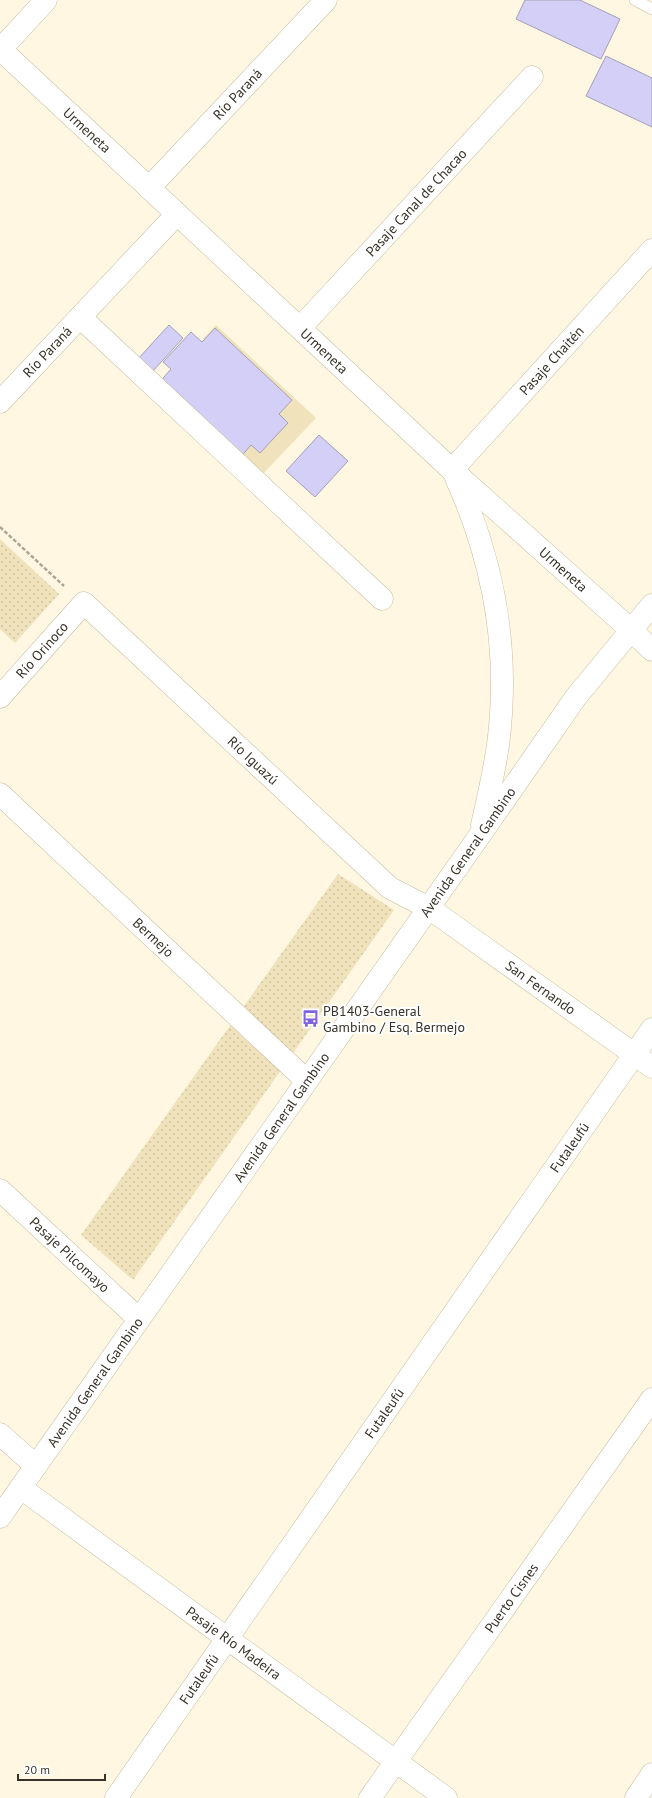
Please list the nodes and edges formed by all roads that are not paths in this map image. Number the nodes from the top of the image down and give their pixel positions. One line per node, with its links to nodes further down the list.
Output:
1 (46, 0): 5 (street)
2 (326, 0): 7 (street, Río Paraná)
3 (635, 0): 4 (lane)
4 (650, 5)
5 (0, 49): 7 (street, Urmeneta)
6 (532, 77): 11 (street, Pasaje Canal de Chacao)
7 (149, 188): 8 (street, Urmeneta)
8 (177, 214): 10 (street, Río Paraná); 11 (street, Urmeneta)
9 (652, 250): 13 (street, Pasaje Chaitén)
10 (80, 317): 12 (street, Río Paraná); 14 (street)
11 (300, 328): 13 (street, Urmeneta)
12 (0, 402)
13 (452, 470): 17 (street, Urmeneta); 21 (street)
14 (382, 599)
15 (84, 603): 19 (street, Río Orinoco); 22 (street, Río Iguazú)
16 (652, 605): 17 (street, Avenida General Gambino)
17 (631, 630): 18 (street, Urmeneta); 21 (street, Avenida General Gambino)
18 (652, 650)
19 (0, 696)
20 (0, 794): 26 (street, Bermejo)
21 (480, 836): 22 (street, Avenida General Gambino)
22 (429, 908): 24 (street, San Fernando); 26 (street, Avenida General Gambino)
23 (652, 1029): 24 (street, Futaleufú)
24 (634, 1055): 25 (street, San Fernando); 34 (street, Futaleufú)
25 (652, 1067)
26 (308, 1081): 28 (street, Avenida General Gambino)
27 (0, 1190): 28 (street, Pasaje Pilcomayo)
28 (140, 1319): 31 (street, Avenida General Gambino)
29 (652, 1399): 35 (street, Puerto Cisnes)
30 (0, 1434): 31 (street)
31 (36, 1466): 32 (street, Avenida General Gambino)
32 (20, 1488): 33 (street, Avenida General Gambino); 34 (street, Pasaje Río Madeira)
33 (0, 1517)
34 (227, 1639): 35 (street, Pasaje Río Madeira); 37 (street, Futaleufú)
35 (396, 1762): 38 (street, Puerto Cisnes); 39 (street, Pasaje Río Madeira)
36 (652, 1774): 40 (street)
37 (116, 1798)
38 (370, 1798)
39 (446, 1798)
40 (636, 1798)

